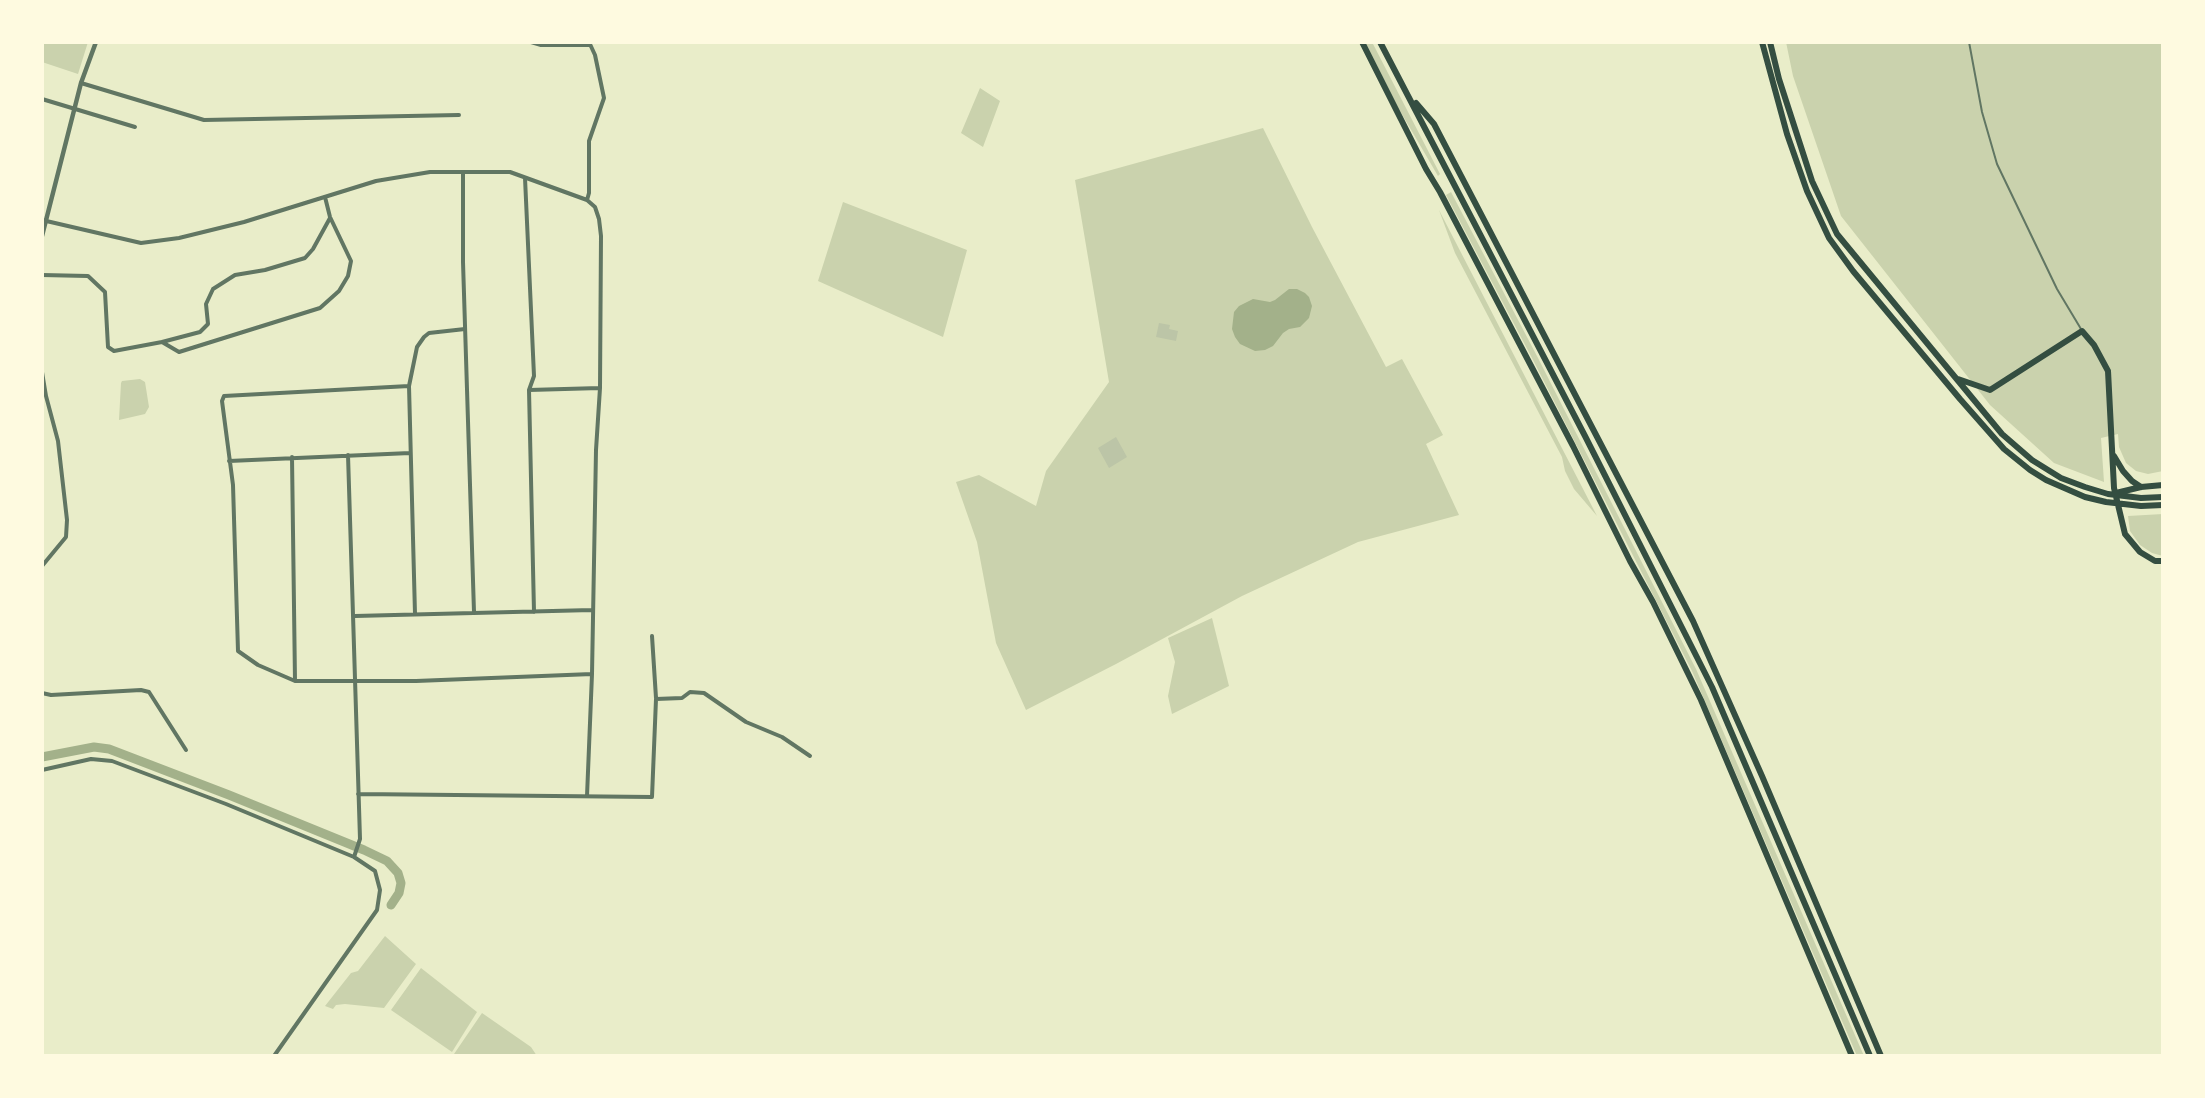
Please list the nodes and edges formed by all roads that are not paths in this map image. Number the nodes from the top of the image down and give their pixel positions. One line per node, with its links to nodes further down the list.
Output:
1 (96, 42): 9 (street)
2 (531, 42): 8 (street)
3 (1362, 42): 18 (main road)
4 (1380, 42): 10 (main road)
5 (1762, 42): 42 (main road)
6 (1770, 42): 29 (main road)
7 (1969, 42): 26 (lane)
8 (589, 44): 20 (street)
9 (81, 82): 12 (street); 13 (street)
10 (1407, 92): 17 (main road); 65 (main road)
11 (42, 99): 12 (street)
12 (75, 109): 14 (street); 22 (street)
13 (459, 115)
14 (135, 127)
15 (463, 172): 16 (street); 19 (street); 25 (street)
16 (525, 178): 20 (street); 32 (street)
17 (1455, 184): 18 (main road); 64 (main road)
18 (1440, 192): 63 (main road)
19 (325, 197): 21 (street); 22 (street)
20 (587, 200): 31 (street)
21 (330, 217): 27 (street); 27 (street)
22 (44, 220): 23 (street)
23 (42, 236)
24 (42, 275): 27 (street)
25 (465, 329): 30 (street); 46 (street)
26 (2082, 331): 29 (main road); 33 (main road)
27 (162, 342)
28 (42, 372): 44 (street)
29 (1955, 378): 41 (main road)
30 (409, 386): 34 (street); 37 (street)
31 (600, 388): 32 (street); 45 (street)
32 (530, 390): 47 (street)
33 (2112, 450): 39 (main road); 40 (main road)
34 (410, 453): 35 (street); 48 (street)
35 (348, 455): 36 (street); 49 (street)
36 (292, 457): 37 (street); 52 (street)
37 (229, 461): 52 (street)
38 (2163, 485): 39 (main road)
39 (2141, 487): 40 (main road)
40 (2118, 490): 43 (main road)
41 (2163, 497)
42 (2163, 505)
43 (2163, 561)
44 (42, 566)
45 (592, 610): 47 (street); 51 (street)
46 (474, 612): 47 (street); 48 (street)
47 (534, 612)
48 (415, 614): 49 (street)
49 (354, 616): 53 (street)
50 (652, 636): 55 (street)
51 (592, 674): 53 (street); 60 (street)
52 (295, 681): 53 (street)
53 (356, 682): 59 (street)
54 (42, 693): 56 (street)
55 (656, 699): 57 (street); 60 (street)
56 (186, 750)
57 (810, 756)
58 (42, 770): 61 (street)
59 (358, 794): 60 (street); 61 (street)
60 (587, 796)
61 (354, 857): 62 (street)
62 (274, 1056)
63 (1852, 1056)
64 (1870, 1056)
65 (1881, 1056)

